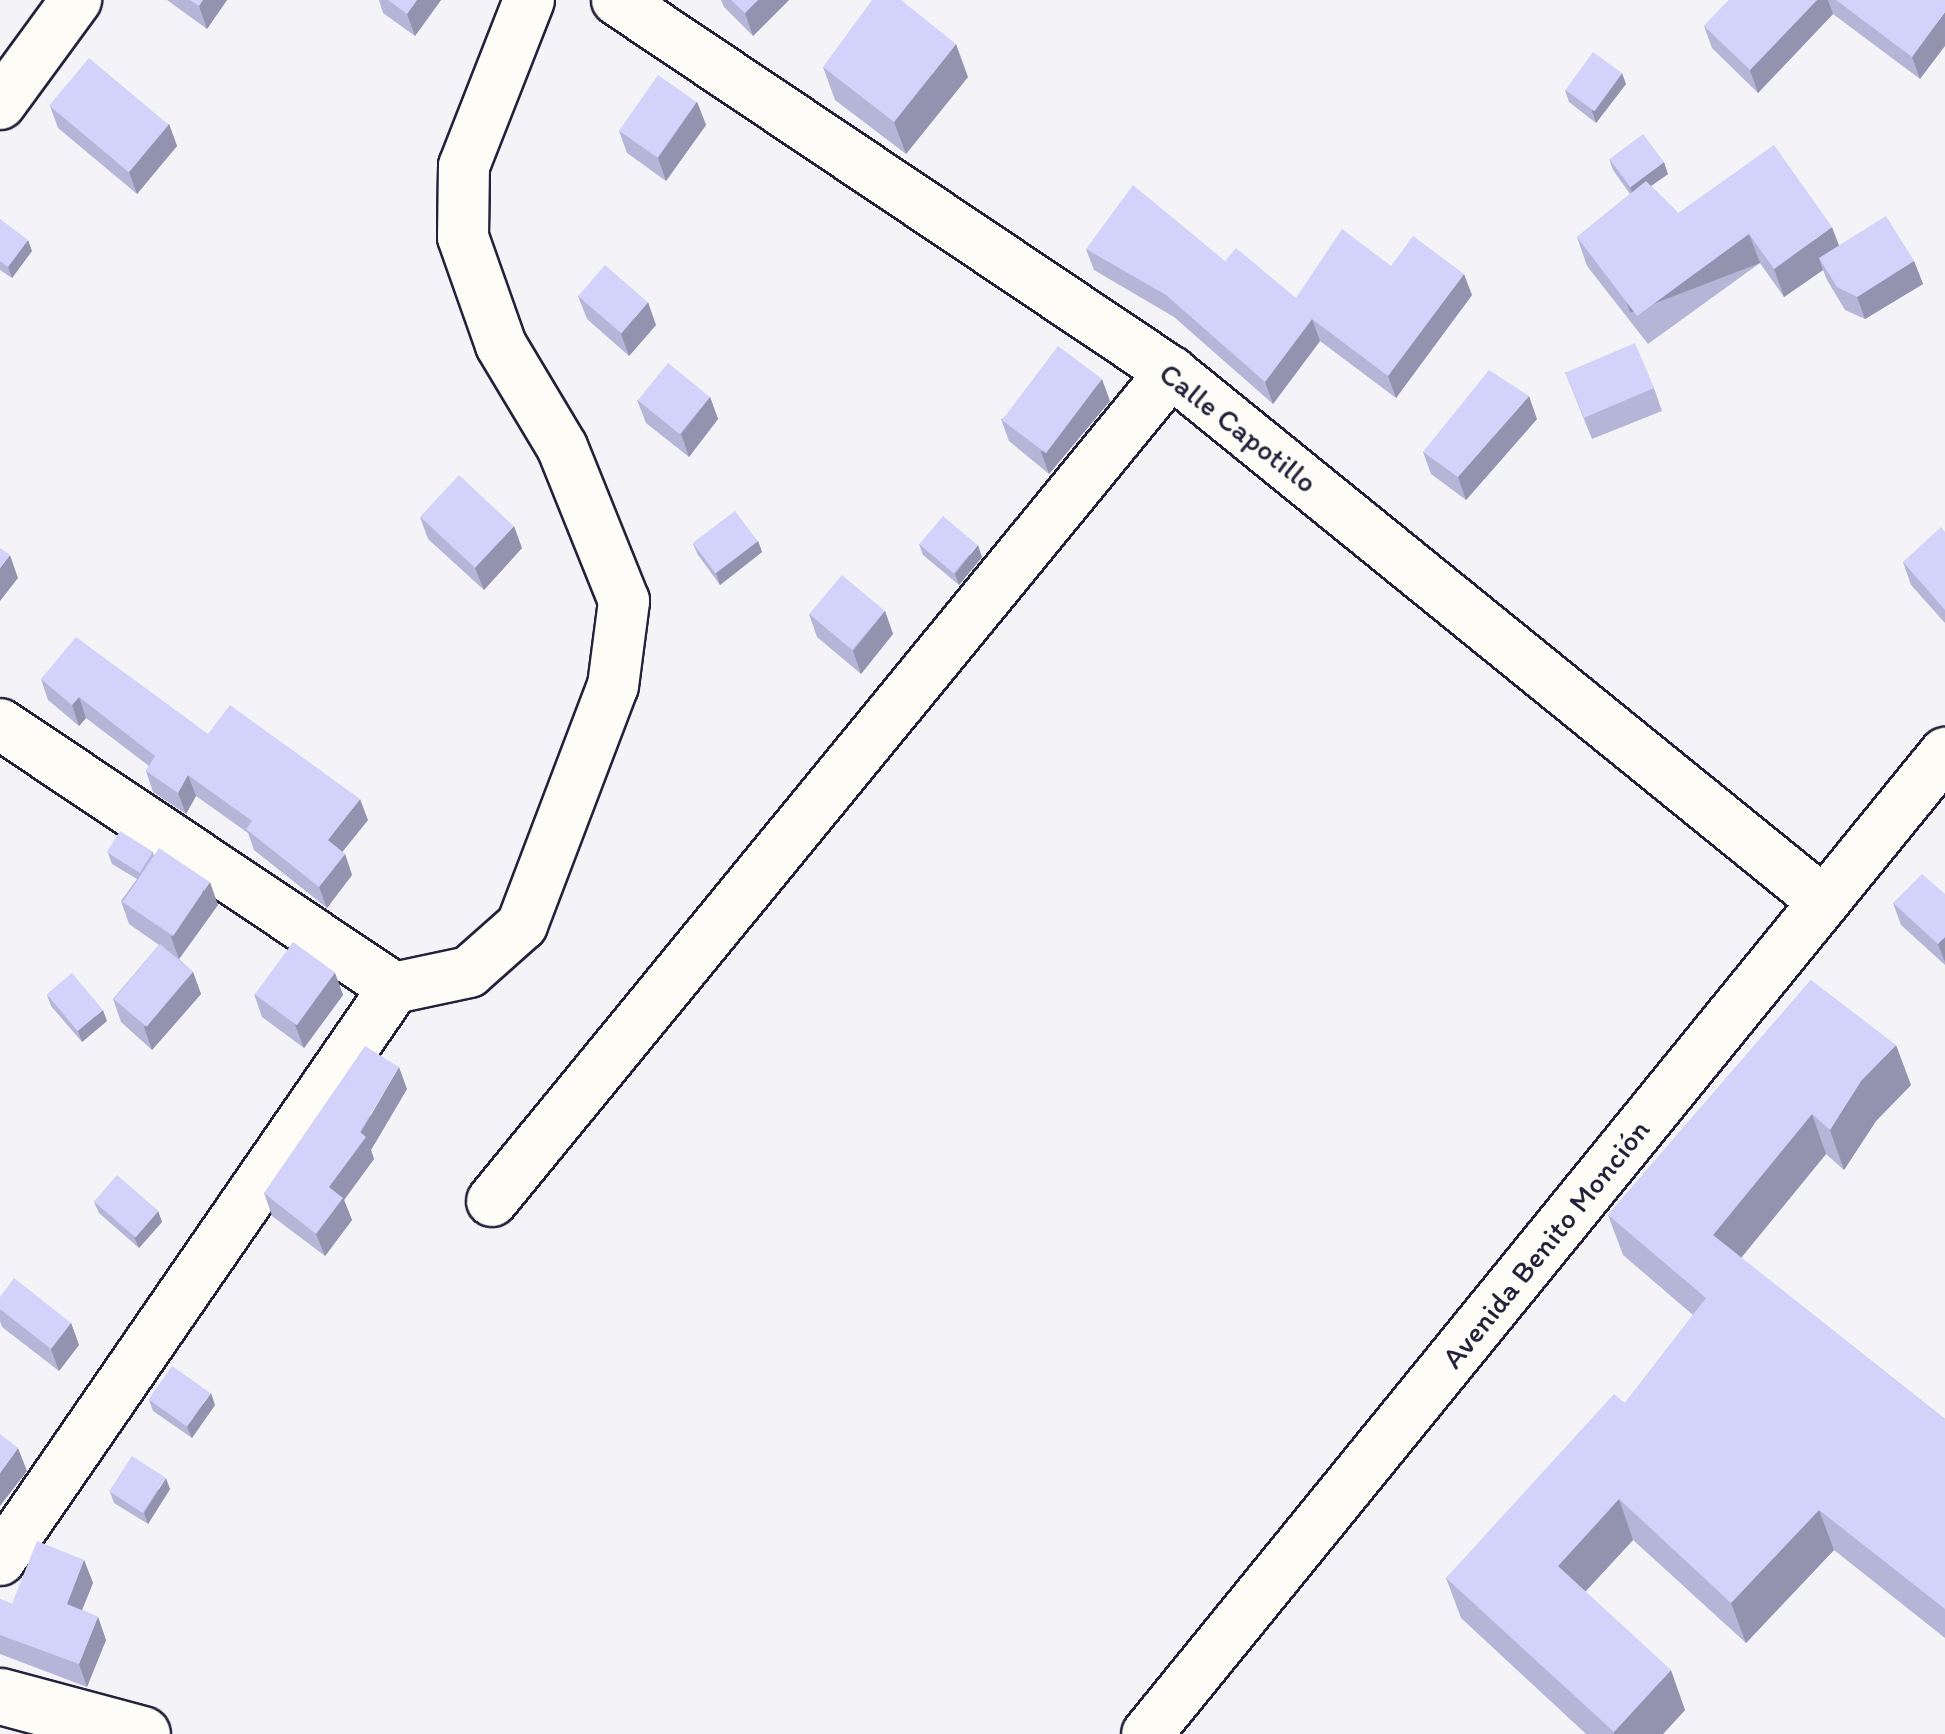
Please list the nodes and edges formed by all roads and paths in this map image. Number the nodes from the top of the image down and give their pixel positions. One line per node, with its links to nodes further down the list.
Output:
1 (76, 0): 4 (street)
2 (529, 0): 9 (street)
3 (617, 0): 5 (street, Calle Capotillo)
4 (0, 104)
5 (1172, 372): 8 (street, Calle Capotillo); 10 (street)
6 (0, 724): 9 (street)
7 (1945, 753): 8 (street, Avenida Benito Monción)
8 (1824, 902): 14 (street, Avenida Benito Monción)
9 (394, 988): 11 (street)
10 (492, 1202)
11 (0, 1560)
12 (0, 1696): 13 (main road)
13 (142, 1734)
14 (1146, 1734)

